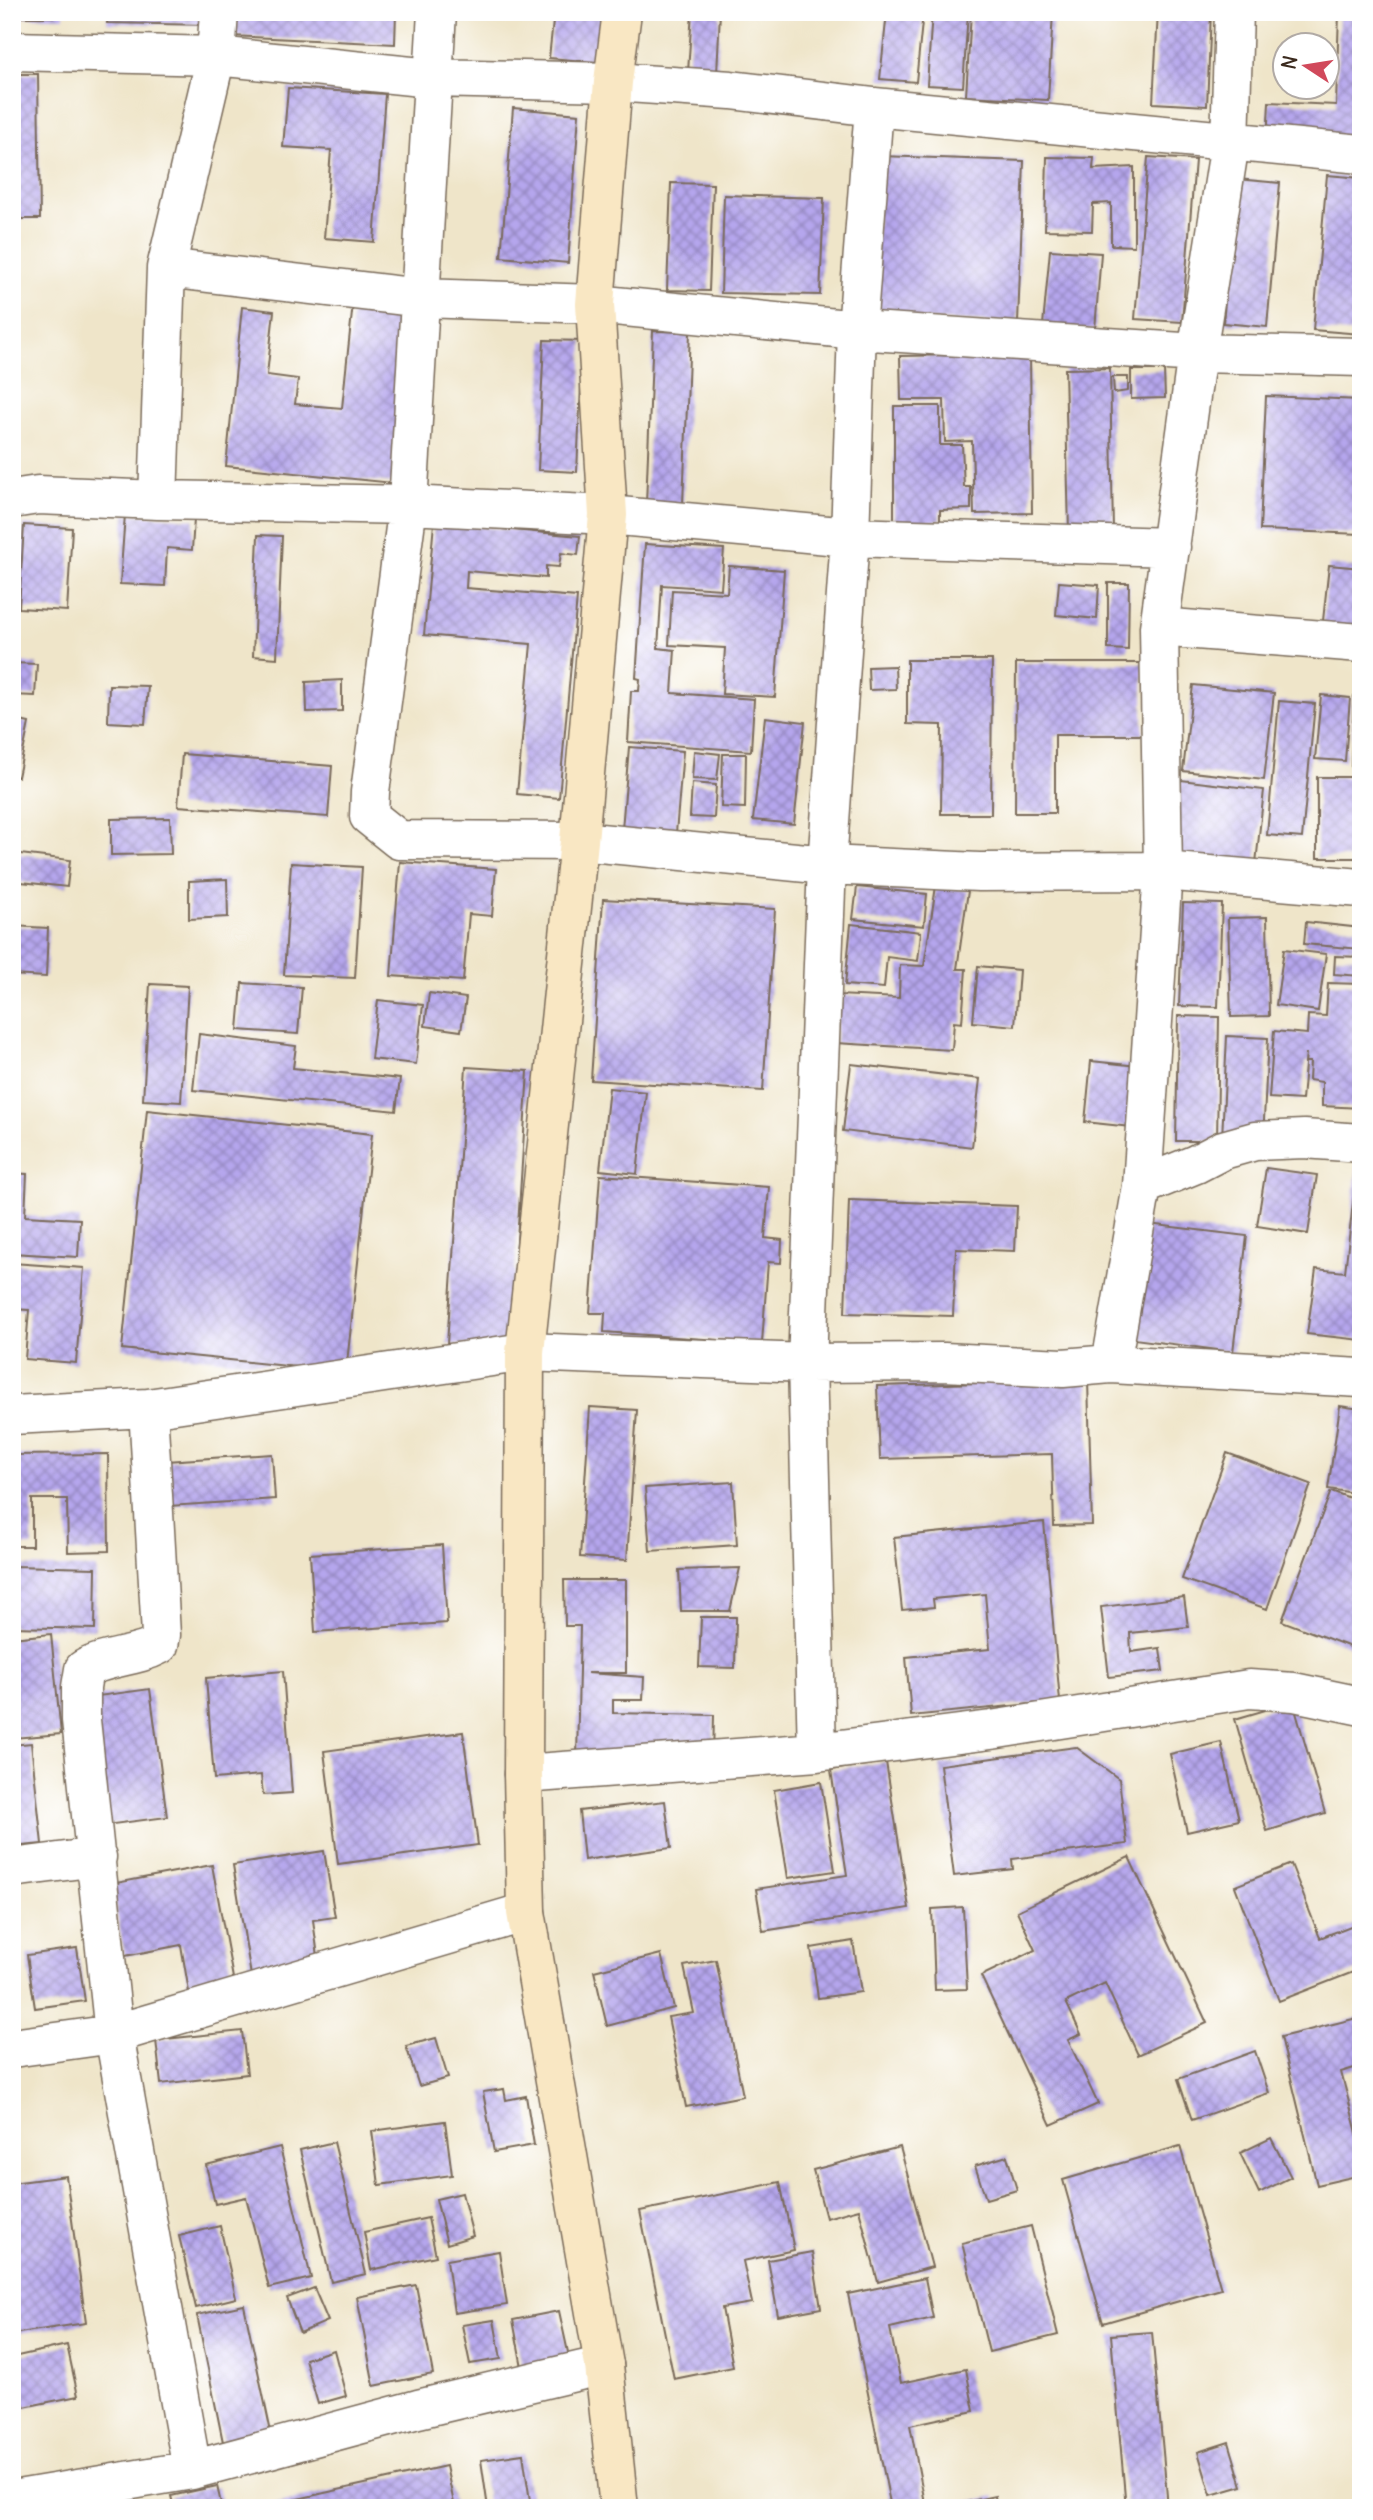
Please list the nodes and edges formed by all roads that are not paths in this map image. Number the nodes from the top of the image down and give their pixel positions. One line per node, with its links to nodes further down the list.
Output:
1 (219, 12): 6 (street)
2 (436, 12): 7 (street)
3 (622, 12): 8 (street)
4 (1234, 12): 10 (street)
5 (12, 51): 6 (street)
6 (216, 56): 7 (street); 12 (street)
7 (431, 78): 8 (street); 13 (street)
8 (613, 82): 9 (street); 14 (street)
9 (874, 107): 10 (street); 15 (street)
10 (1230, 143): 11 (street); 16 (street)
11 (1361, 154)
12 (166, 268): 13 (street); 19 (street)
13 (421, 298): 14 (street); 20 (street)
14 (595, 303): 15 (street); 21 (street)
15 (857, 330): 16 (street); 22 (street)
16 (1197, 354): 17 (street); 23 (street)
17 (1361, 357)
18 (12, 499): 19 (street)
19 (158, 500): 20 (street)
20 (408, 505): 21 (street); 26 (street)
21 (608, 515): 22 (street); 26 (street)
22 (850, 537): 23 (street); 27 (street)
23 (1171, 547): 24 (street)
24 (1159, 626): 25 (street); 28 (street)
25 (1361, 643)
26 (579, 841): 27 (street); 32 (street)
27 (827, 865): 28 (street); 33 (street)
28 (1163, 871): 29 (street); 31 (street)
29 (1361, 888)
30 (1361, 1143): 31 (street)
31 (1142, 1186): 34 (street)
32 (525, 1352): 33 (street); 36 (street); 40 (street)
33 (807, 1363): 34 (street); 39 (street)
34 (1111, 1364): 35 (street)
35 (1361, 1378)
36 (148, 1408): 37 (street); 41 (street)
37 (12, 1415)
38 (1361, 1706): 39 (street)
39 (817, 1752): 40 (street)
40 (523, 1774): 43 (street)
41 (97, 1857): 42 (street); 44 (street)
42 (12, 1868)
43 (527, 1912): 44 (street); 46 (street)
44 (114, 2034): 45 (street); 47 (street)
45 (12, 2048)
46 (604, 2365): 47 (street); 49 (street)
47 (192, 2470): 48 (street)
48 (12, 2500)
49 (619, 2508)

